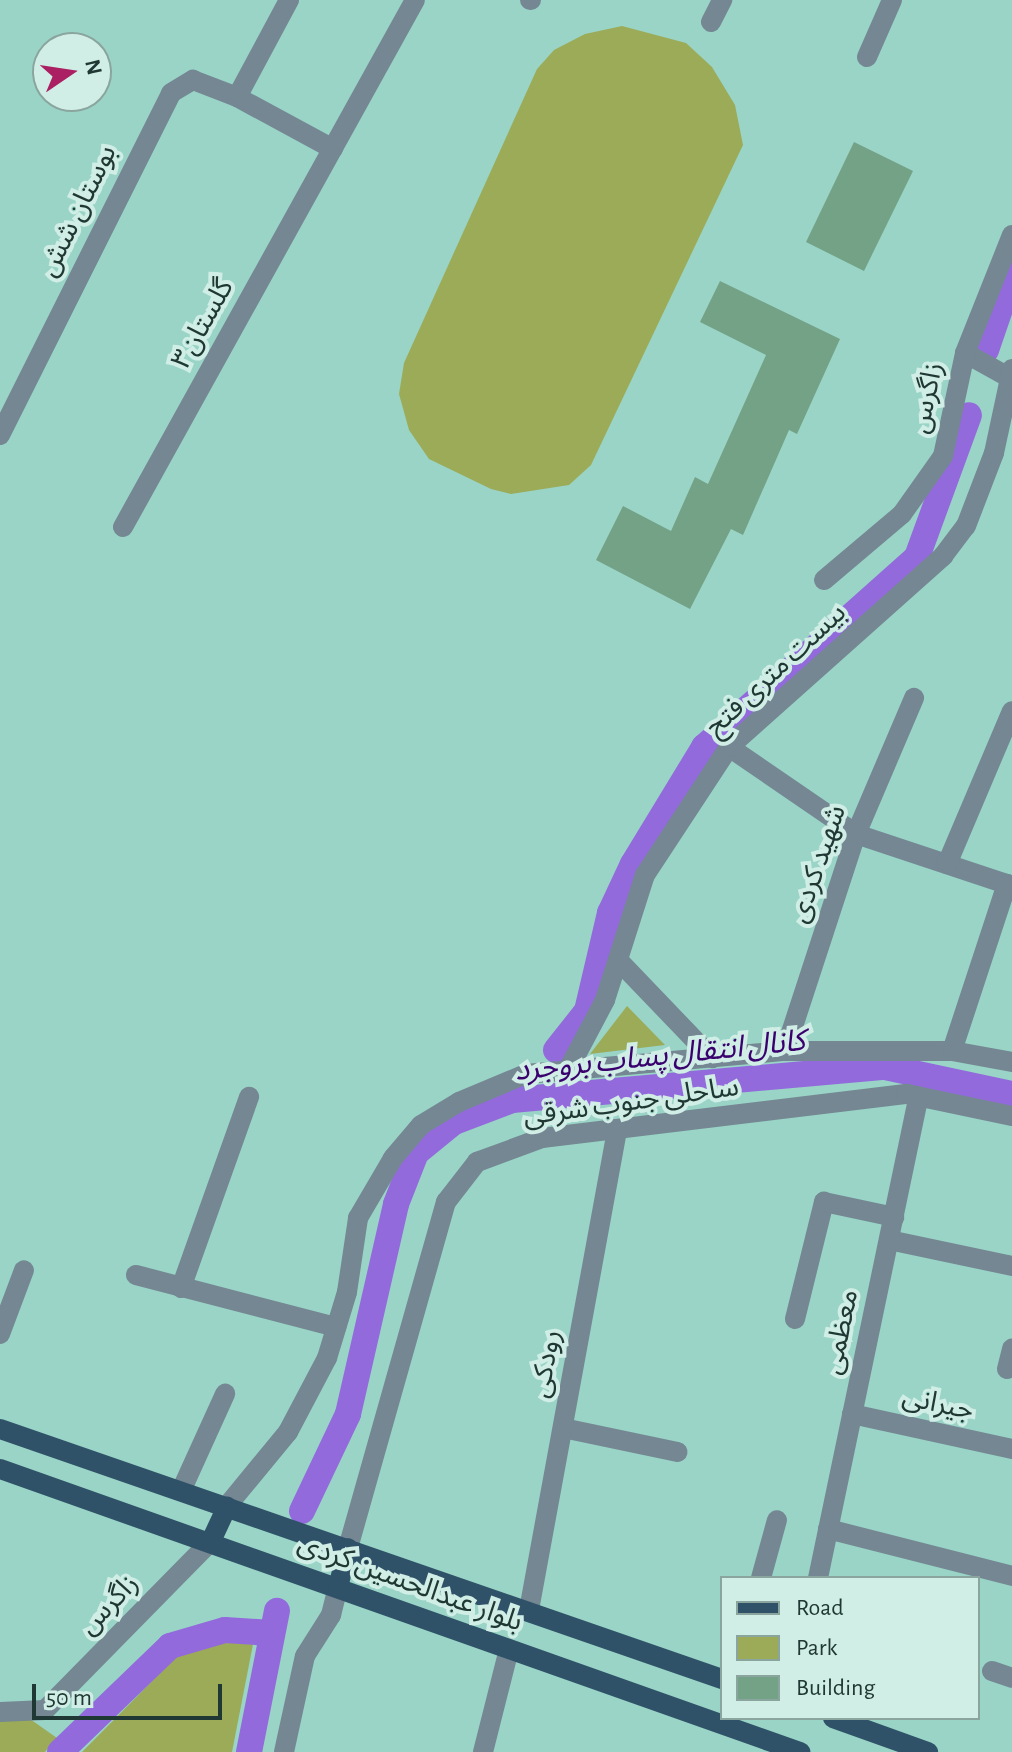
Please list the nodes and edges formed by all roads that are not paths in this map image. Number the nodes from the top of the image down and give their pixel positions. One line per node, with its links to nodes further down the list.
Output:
1 (289, 0): 7 (street)
2 (415, 0): 8 (street, گلستان۳)
3 (722, 0): 5 (street)
4 (892, 0): 6 (street)
5 (711, 22)
6 (867, 57)
7 (237, 97): 8 (street); 12 (street, بوستان شش)
8 (333, 149): 13 (street, گلستان۳)
9 (1012, 235): 10 (street, زاگرس)
10 (965, 353): 11 (street); 14 (street, زاگرس)
11 (1011, 375): 17 (street, بیست متری فتح)
12 (0, 435)
13 (123, 527)
14 (824, 580)
15 (914, 698): 18 (street, شهید کردی)
16 (1012, 711): 19 (street)
17 (729, 747): 18 (street); 21 (street, بیست متری فتح)
18 (856, 834): 19 (street); 22 (street, شهید کردی)
19 (947, 864): 20 (street)
20 (1010, 885): 23 (street)
21 (618, 960): 24 (street); 26 (street, بیست متری فتح)
22 (785, 1051): 23 (street); 24 (street)
23 (952, 1051): 25 (street)
24 (712, 1058): 26 (street)
25 (1012, 1062)
26 (568, 1070): 38 (street)
27 (919, 1096): 29 (street, ساحلی جنوب شرقی); 30 (street, ساحلی جنوب شرقی); 31 (street, معظمی)
28 (249, 1097): 36 (street)
29 (1012, 1116)
30 (617, 1129): 42 (street, رودکی); 52 (street, ساحلی جنوب شرقی)
31 (894, 1217): 32 (street, معظمی); 37 (street)
32 (889, 1240): 33 (street); 41 (street, معظمی)
33 (1012, 1266)
34 (24, 1270): 39 (street)
35 (136, 1275): 36 (street)
36 (181, 1288): 38 (street)
37 (795, 1319)
38 (336, 1327): 48 (street)
39 (0, 1334)
40 (225, 1394): 47 (street)
41 (852, 1414): 44 (street, جیرانی); 50 (street, معظمی)
42 (563, 1428): 45 (street); 57 (street, رودکی)
43 (0, 1429): 47 (main road, بلوار عبدالحسین کردی)
44 (1012, 1449)
45 (678, 1452)
46 (0, 1469): 51 (main road, بلوار عبدالحسین کردی)
47 (181, 1491): 48 (main road, بلوار عبدالحسین کردی)
48 (227, 1506): 51 (main road); 52 (main road, بلوار عبدالحسین کردی)
49 (777, 1520): 53 (street)
50 (828, 1529): 54 (street, معظمی); 55 (street)
51 (211, 1541): 56 (main road, بلوار عبدالحسین کردی); 60 (street, زاگرس)
52 (348, 1548): 56 (main road); 57 (main road, بلوار عبدالحسین کردی)
53 (762, 1576)
54 (818, 1576)
55 (1012, 1576)
56 (338, 1587): 58 (main road, بلوار عبدالحسین کردی); 62 (street)
57 (529, 1610): 59 (main road, بلوار عبدالحسین کردی)
58 (509, 1649): 63 (street); 64 (main road, بلوار عبدالحسین کردی)
59 (720, 1678)
60 (0, 1712)
61 (839, 1720): 65 (main road)
62 (284, 1752)
63 (483, 1752)
64 (800, 1752)
65 (928, 1752)

